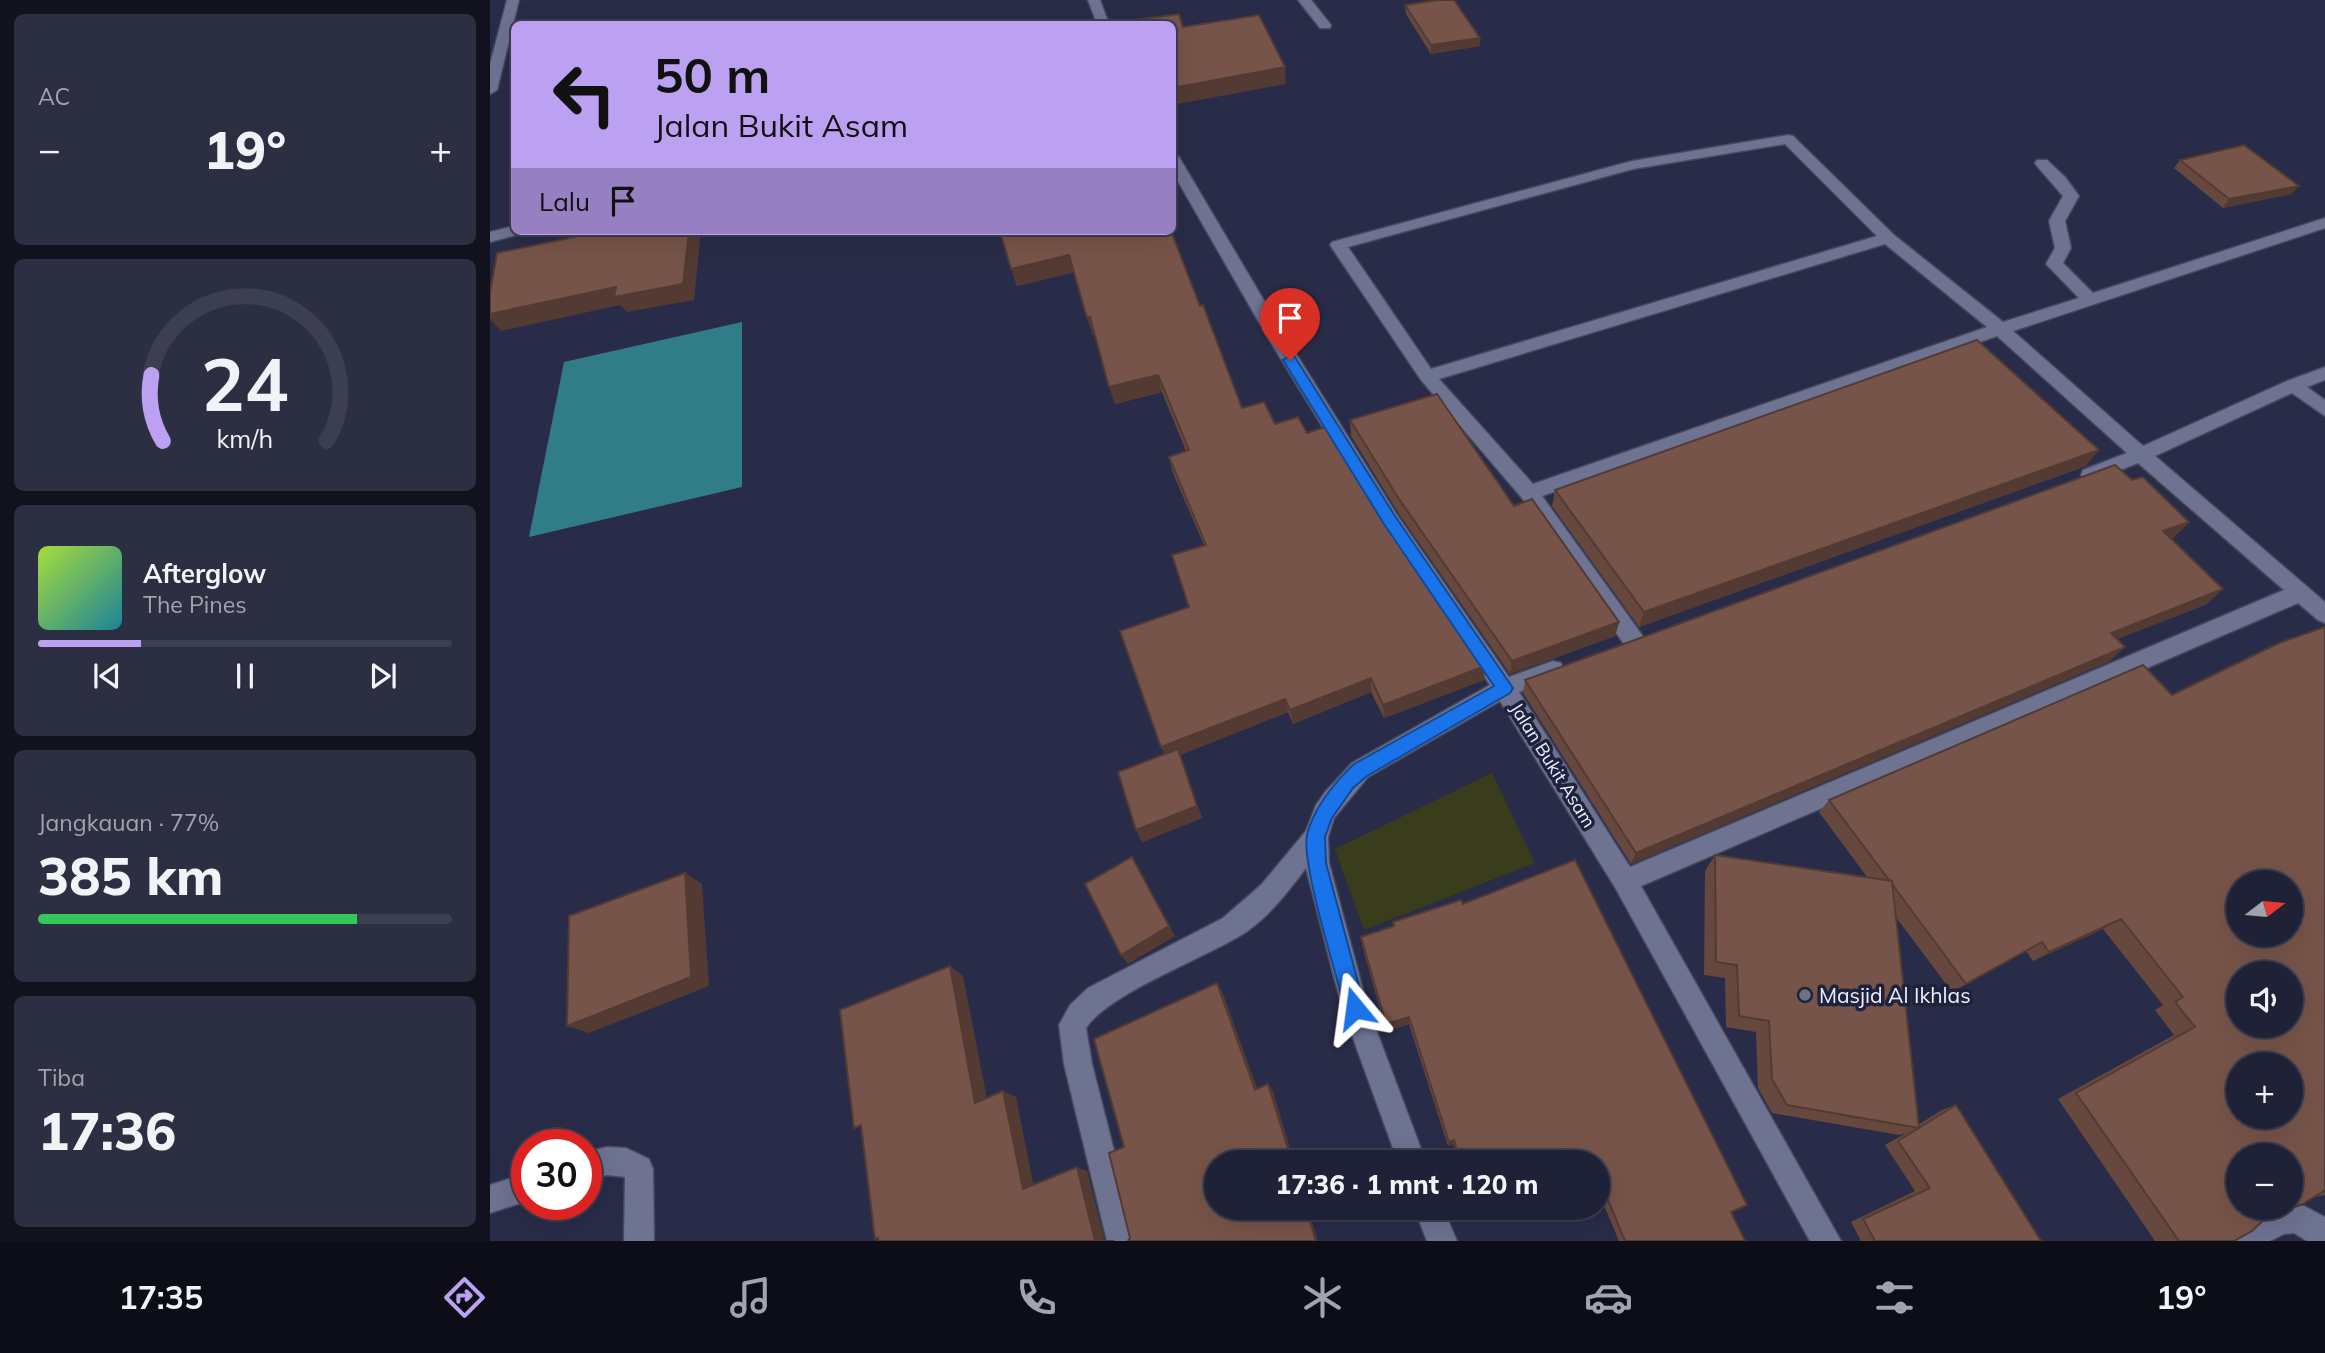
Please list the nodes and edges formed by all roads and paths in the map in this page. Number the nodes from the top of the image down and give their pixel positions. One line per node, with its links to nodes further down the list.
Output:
1 (513, 0): 6 (street)
2 (1094, 0): 4 (street)
3 (1304, 0): 5 (street)
4 (1101, 21)
5 (1325, 25)
6 (490, 90)
7 (2042, 163): 13 (street)
8 (1176, 164): 26 (street, Jalan Bukit Asam)
9 (2325, 223): 13 (street)
10 (511, 232): 11 (street)
11 (490, 237)
12 (1888, 238): 14 (street); 16 (street); 16 (street)
13 (2091, 300): 14 (street)
14 (2000, 329): 19 (street); 21 (street)
15 (2325, 373): 17 (street)
16 (1427, 376): 21 (street)
17 (2293, 385): 18 (street); 19 (street)
18 (2325, 410)
19 (2142, 456): 20 (street); 22 (street)
20 (2077, 480)
21 (1529, 493): 24 (street)
22 (2301, 592): 23 (street); 28 (street)
23 (2325, 614)
24 (1634, 641)
25 (1569, 665): 26 (street)
26 (1504, 688): 27 (street); 28 (street, Jalan Bukit Asam)
27 (1316, 837): 29 (street); 36 (street)
28 (1625, 881): 38 (street, Jalan Bukit Asam)
29 (1408, 1150)
30 (602, 1161): 35 (street)
31 (511, 1192): 32 (street)
32 (490, 1199)
33 (1434, 1220): 37 (street)
34 (2325, 1237): 39 (street)
35 (639, 1241)
36 (1122, 1241)
37 (1442, 1241)
38 (1826, 1241)
39 (2241, 1241)

